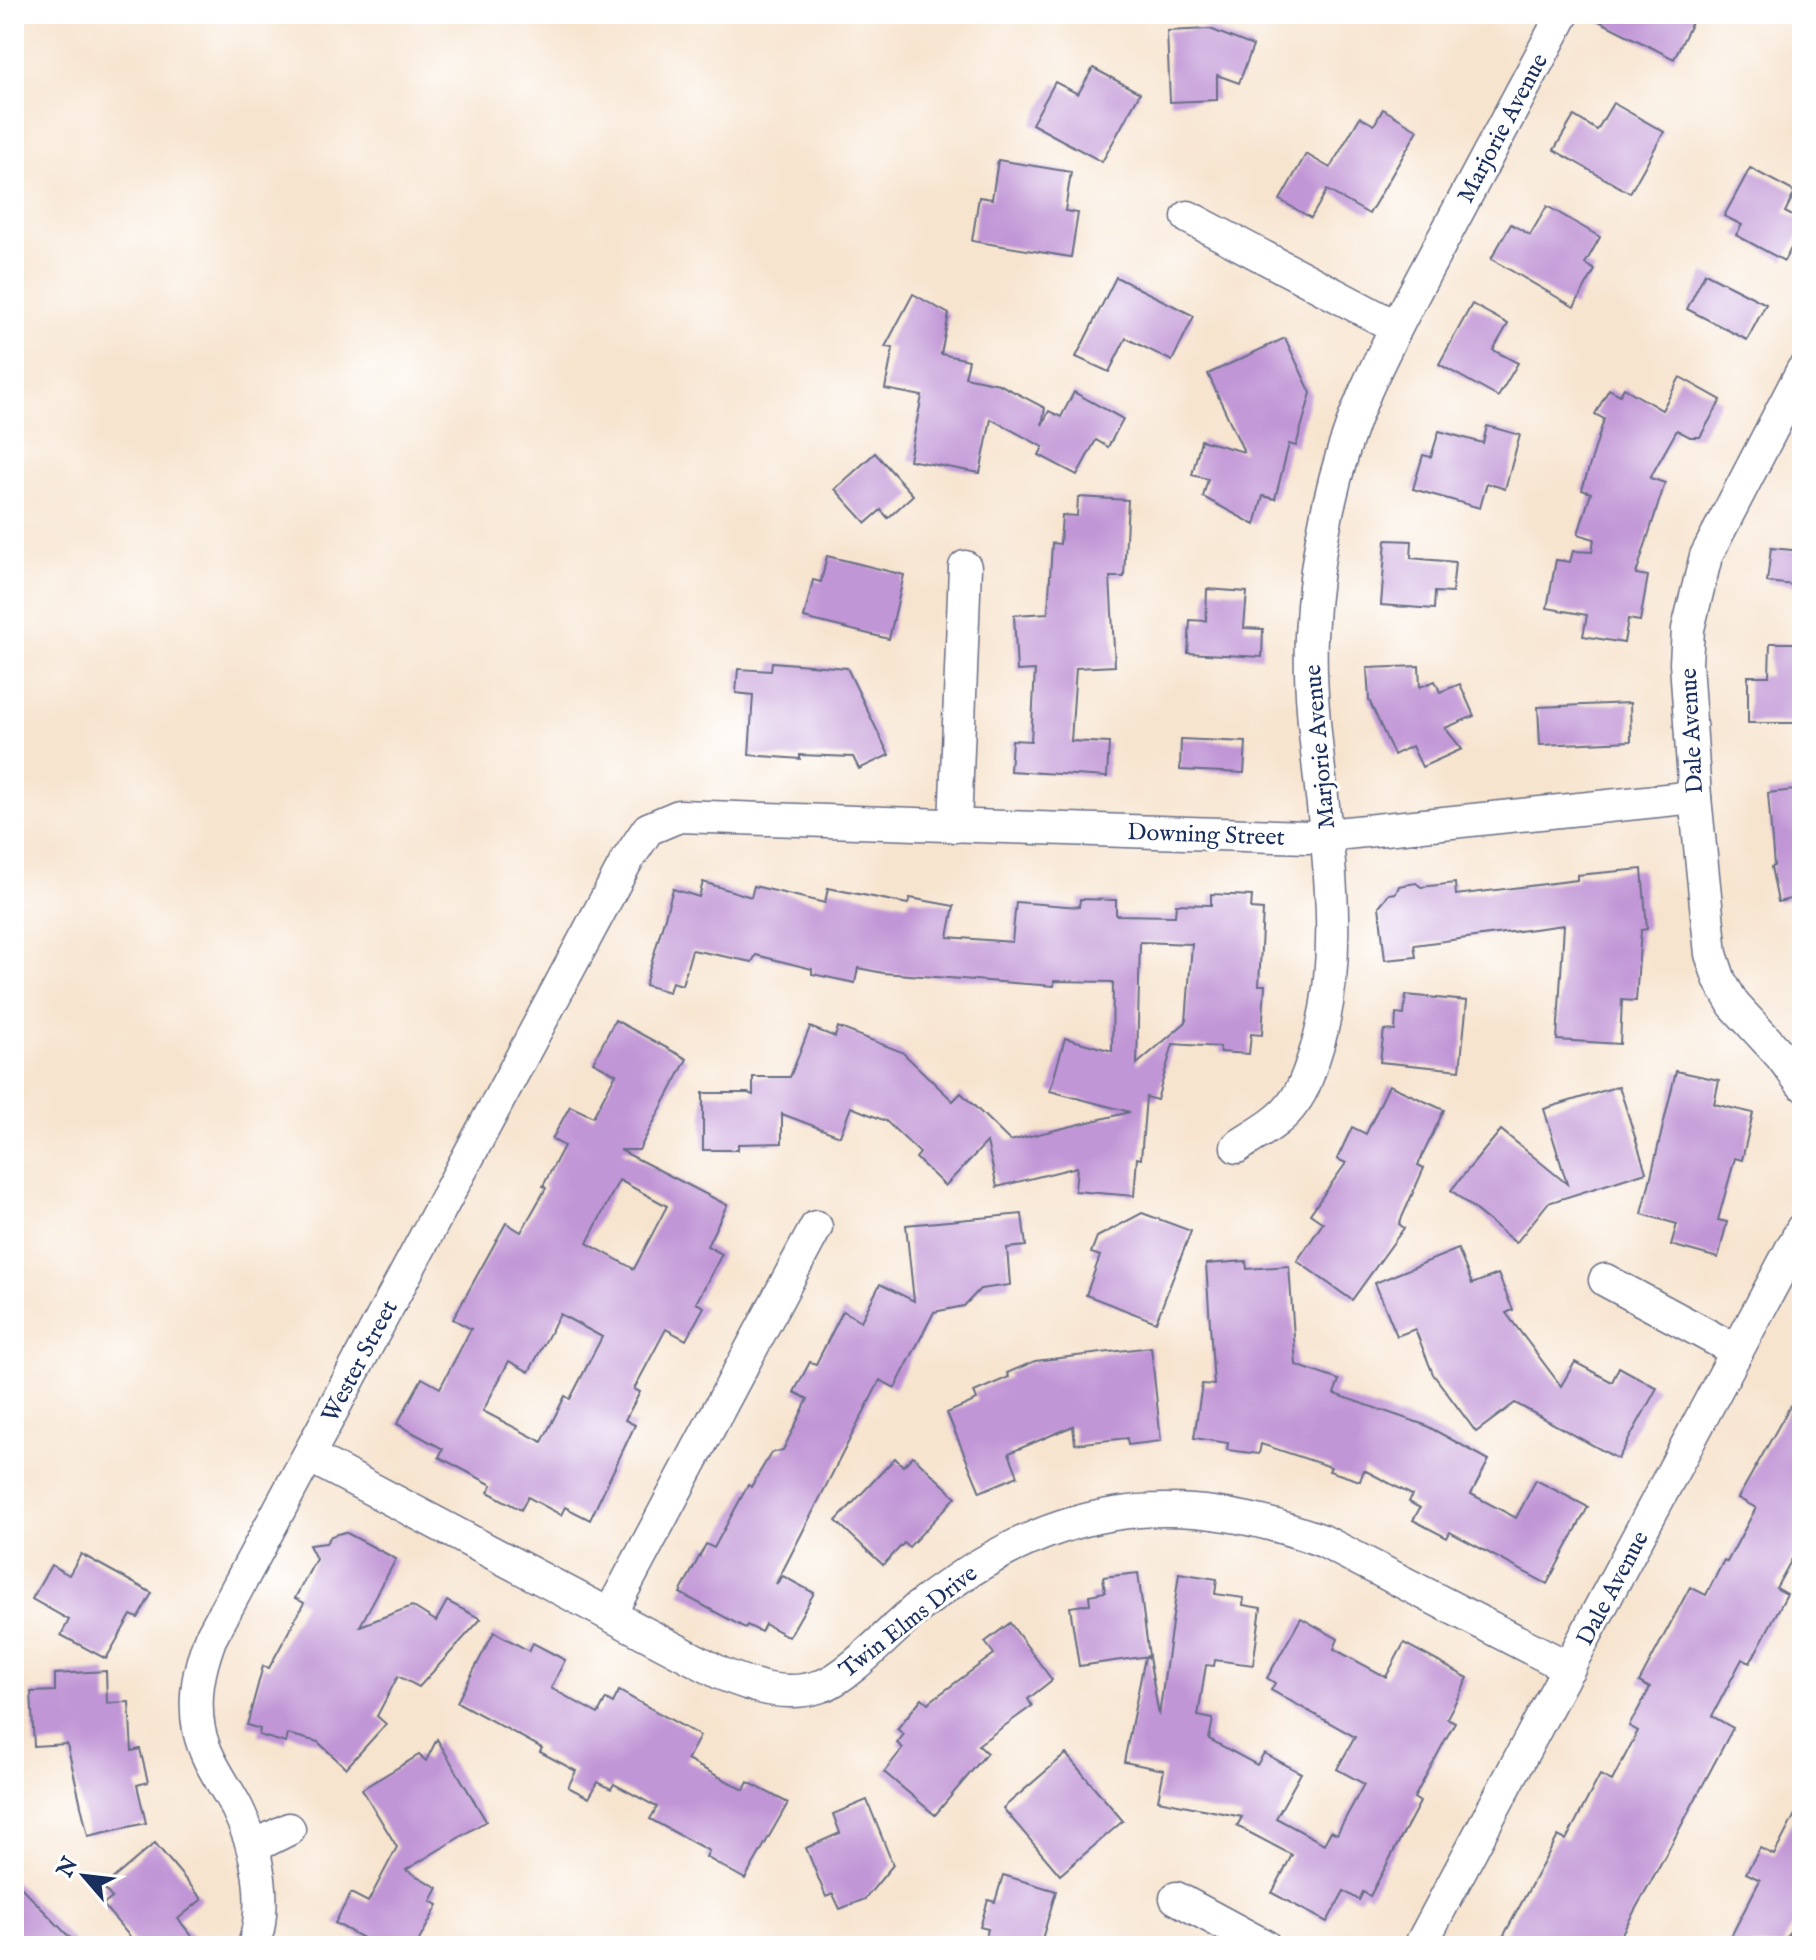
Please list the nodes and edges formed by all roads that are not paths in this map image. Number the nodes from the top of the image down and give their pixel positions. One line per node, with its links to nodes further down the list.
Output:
1 (1563, 14): 3 (street, Marjorie Avenue)
2 (1188, 217): 3 (street)
3 (1396, 327): 9 (street, Marjorie Avenue)
4 (1802, 371): 6 (street, Dale Avenue)
5 (965, 567): 8 (street)
6 (1695, 797): 9 (street, Downing Street); 10 (street, Dale Avenue)
7 (679, 816): 8 (street, Downing Street); 16 (street, Wester Street)
8 (955, 826): 9 (street, Downing Street)
9 (1327, 836): 11 (street, Marjorie Avenue)
10 (1802, 1084)
11 (1237, 1147)
12 (816, 1227): 17 (street)
13 (1802, 1229): 15 (street, Dale Avenue)
14 (1605, 1280): 15 (street)
15 (1737, 1351): 18 (street, Dale Avenue)
16 (309, 1456): 17 (street, Twin Elms Drive); 20 (street, Wester Street)
17 (610, 1614): 18 (street, Twin Elms Drive)
18 (1569, 1668): 24 (street, Dale Avenue)
19 (289, 1829): 20 (street)
20 (253, 1847): 22 (street, Wester Street)
21 (1176, 1898): 23 (street)
22 (254, 1946)
23 (1265, 1946)
24 (1420, 1946)

